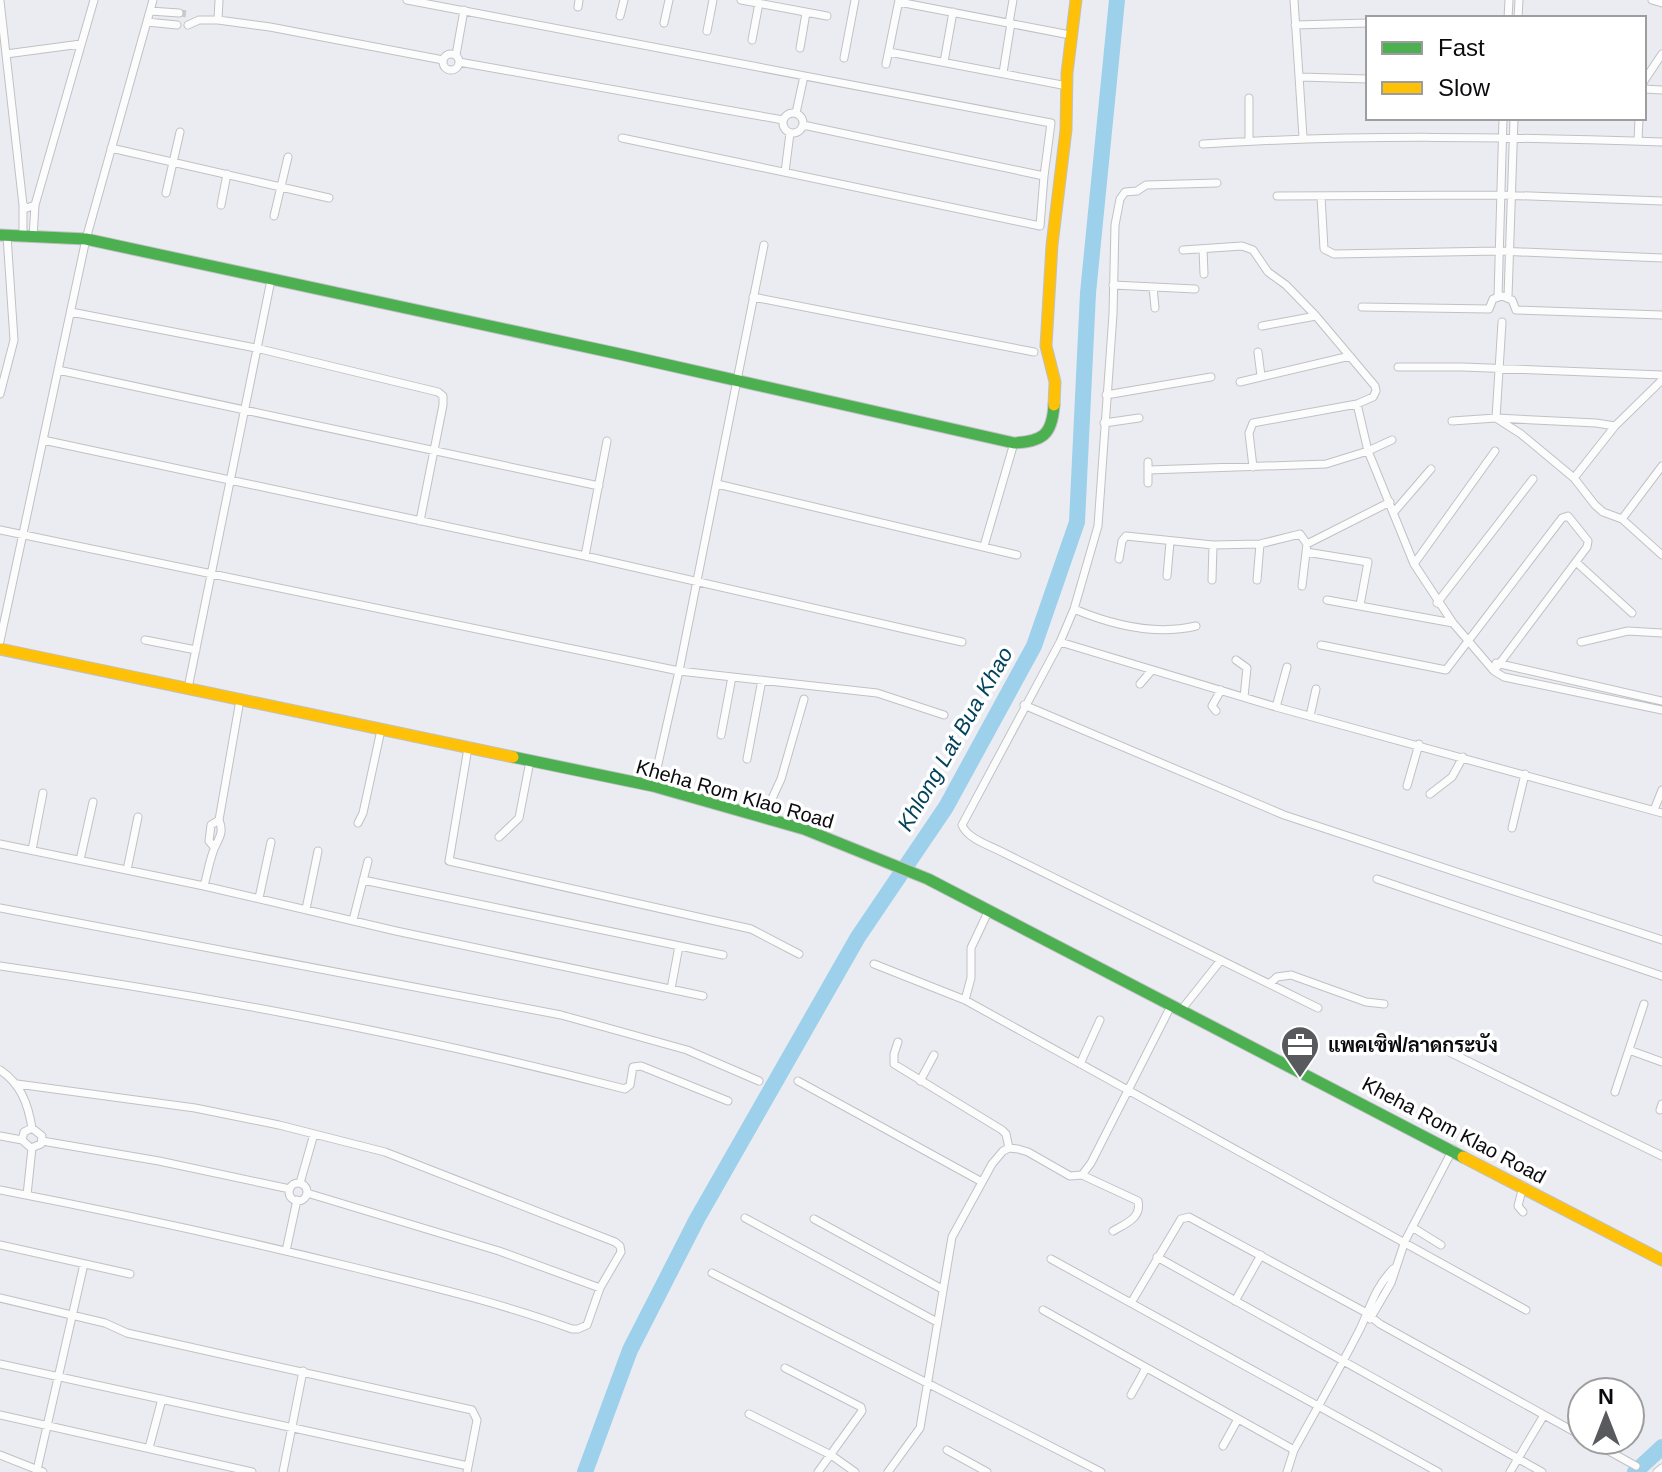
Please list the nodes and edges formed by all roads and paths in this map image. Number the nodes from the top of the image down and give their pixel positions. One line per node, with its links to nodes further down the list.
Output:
1 (7, 0): 16 (street)
2 (94, 0): 40 (street)
3 (153, 0): 21 (street)
4 (219, 0): 29 (street)
5 (407, 0): 20 (street)
6 (624, 0): 26 (street)
7 (669, 0): 31 (street)
8 (713, 0): 37 (street)
9 (741, 0): 18 (street)
10 (855, 0): 45 (street)
11 (953, 0): 22 (street)
12 (1013, 0): 32 (street)
13 (1076, 0): 142 (street)
14 (1294, 0): 36 (street)
15 (1652, 0): 19 (street)
16 (0, 1): 43 (street)
17 (899, 1): 22 (street); 42 (street)
18 (759, 3): 24 (street); 39 (street)
19 (1662, 3)
20 (464, 10): 46 (street); 51 (street)
21 (150, 11): 23 (street); 30 (street)
22 (952, 12): 32 (street); 48 (street)
23 (179, 13)
24 (806, 13): 27 (street); 41 (street)
25 (189, 14): 28 (street)
26 (620, 16)
27 (827, 16)
28 (199, 20): 29 (street); 35 (street)
29 (218, 20): 47 (street)
30 (147, 22): 34 (street); 73 (street)
31 (664, 23)
32 (1010, 23): 38 (street); 50 (street)
33 (1366, 23): 36 (street)
34 (177, 25)
35 (188, 25)
36 (1295, 25): 52 (street)
37 (707, 31)
38 (1065, 34)
39 (752, 40)
40 (81, 44): 43 (street); 89 (street)
41 (800, 48)
42 (889, 52): 48 (street); 49 (street)
43 (6, 54): 88 (street)
44 (1662, 54): 53 (street)
45 (844, 58)
46 (458, 59): 47 (street); 47 (street); 58 (street)
47 (443, 60)
48 (944, 62): 50 (street)
49 (886, 64)
50 (1003, 73): 55 (street)
51 (804, 76): 57 (street); 78 (street)
52 (1300, 77): 54 (street); 65 (street)
53 (1646, 78)
54 (1366, 79)
55 (1062, 85)
56 (1249, 98): 69 (street)
57 (796, 113): 58 (street); 62 (street)
58 (783, 120): 64 (street)
59 (1503, 120): 66 (street)
60 (1514, 120): 67 (street)
61 (1639, 120): 70 (street)
62 (803, 125): 64 (street); 78 (street)
63 (180, 132): 75 (street)
64 (790, 133): 76 (street)
65 (1303, 137): 66 (street); 69 (street)
66 (1503, 137): 67 (street); 82 (street)
67 (1513, 137): 70 (street); 83 (street)
68 (622, 138): 76 (street)
69 (1249, 141): 72 (street)
70 (1638, 141): 71 (street)
71 (1662, 142)
72 (1203, 144)
73 (111, 148): 75 (street); 94 (street)
74 (288, 157): 80 (street)
75 (173, 162): 77 (street); 81 (street)
76 (785, 172): 78 (street)
77 (227, 174): 80 (street); 90 (street)
78 (1044, 176)
79 (1217, 183): 103 (street)
80 (280, 186): 86 (street); 91 (street)
81 (166, 193)
82 (1501, 195): 83 (street); 85 (street); 98 (street)
83 (1512, 195): 87 (street); 99 (street)
84 (1277, 196): 85 (street)
85 (1321, 196): 98 (street)
86 (329, 198)
87 (1662, 201)
88 (23, 205): 89 (street); 93 (street)
89 (35, 205): 93 (street)
90 (221, 205)
91 (274, 216)
92 (4, 236): 93 (street); 130 (street)
93 (28, 236): 94 (street)
94 (86, 239): 102 (street); 113 (street)
95 (764, 245): 106 (street)
96 (1203, 249): 97 (street); 101 (street); 115 (street)
97 (1183, 250)
98 (1499, 251): 99 (street); 107 (street)
99 (1510, 252): 100 (street); 108 (street)
100 (1662, 258)
101 (1204, 274)
102 (271, 280): 118 (street); 128 (street)
103 (1113, 285): 104 (street); 131 (street)
104 (1153, 287): 105 (street); 110 (street)
105 (1195, 289)
106 (753, 297): 119 (street); 128 (street)
107 (1498, 297): 108 (street); 111 (street)
108 (1508, 297): 112 (street)
109 (1362, 307): 111 (street)
110 (1155, 308)
111 (1489, 309): 116 (street)
112 (1516, 310): 114 (street); 116 (street)
113 (71, 312): 118 (street); 124 (street)
114 (1662, 315)
115 (1316, 316): 117 (street); 121 (street)
116 (1502, 322): 123 (street)
117 (1262, 326)
118 (256, 348): 133 (street); 145 (street)
119 (1034, 352)
120 (1258, 352): 125 (street)
121 (1350, 356): 125 (street); 132 (street)
122 (1398, 367): 123 (street)
123 (1499, 368): 127 (street); 135 (street)
124 (58, 370): 133 (street); 139 (street)
125 (1261, 376): 129 (street)
126 (1211, 377): 131 (street)
127 (1662, 378): 138 (street)
128 (737, 381): 142 (street); 153 (street)
129 (1240, 382)
130 (0, 394)
131 (1106, 395): 137 (street)
132 (1357, 404): 143 (street); 146 (street)
133 (243, 411): 145 (street); 151 (street)
134 (1139, 418): 137 (street)
135 (1496, 418): 136 (street); 138 (street); 149 (street)
136 (1452, 421)
137 (1104, 423): 181 (street)
138 (1615, 426): 149 (street)
139 (43, 440): 151 (street); 160 (street)
140 (1392, 440): 143 (street)
141 (607, 441): 154 (street)
142 (1014, 443): 164 (street)
143 (1368, 451): 146 (street); 155 (street)
144 (1495, 451): 171 (street)
145 (434, 452): 154 (street); 158 (street)
146 (1253, 467): 152 (street)
147 (1431, 469): 156 (street)
148 (1660, 471): 157 (street)
149 (1574, 478): 157 (street)
150 (1533, 479): 179 (street)
151 (229, 480): 158 (street); 172 (street)
152 (1148, 483)
153 (717, 484): 164 (street); 176 (street)
154 (599, 486): 168 (street)
155 (1390, 502): 156 (street); 165 (street)
156 (1394, 512): 171 (street)
157 (1622, 519): 167 (street)
158 (420, 521): 168 (street)
159 (0, 530): 160 (street)
160 (22, 535): 172 (street); 187 (street)
161 (1170, 542): 163 (street); 169 (street); 173 (street)
162 (1260, 544): 163 (street); 165 (street); 175 (street)
163 (1213, 545): 174 (street)
164 (984, 546): 166 (street)
165 (1306, 548): 177 (street); 180 (street)
166 (1017, 555)
167 (1662, 555)
168 (585, 556): 176 (street)
169 (1119, 559)
170 (1576, 562): 182 (street); 188 (street); 197 (street)
171 (1414, 564): 179 (street)
172 (210, 575): 194 (street); 200 (street)
173 (1167, 576)
174 (1212, 580)
175 (1257, 580)
176 (697, 581): 189 (street); 200 (street)
177 (1302, 586)
178 (1327, 600): 180 (street)
179 (1437, 603): 183 (street)
180 (1360, 605): 183 (street)
181 (1074, 609): 184 (street); 190 (street)
182 (1632, 613)
183 (1453, 623): 188 (street)
184 (1196, 626)
185 (1662, 633): 191 (street)
186 (145, 640): 194 (street)
187 (0, 641)
188 (1468, 641): 192 (street); 196 (street)
189 (962, 642)
190 (1060, 642): 199 (street); 214 (street)
191 (1581, 642)
192 (1321, 645)
193 (0, 649): 206 (street, Kheha Rom Klao Road)
194 (196, 650): 206 (street)
195 (1236, 660): 210 (street)
196 (1486, 661): 197 (street); 201 (street)
197 (1499, 663): 201 (street); 204 (street)
198 (1287, 667): 215 (street)
199 (1152, 670): 205 (street); 208 (street)
200 (679, 671): 202 (street); 228 (street)
201 (1494, 671): 209 (street)
202 (732, 677): 203 (street); 221 (street)
203 (762, 680): 218 (street); 225 (street)
204 (1586, 683): 209 (street); 213 (street)
205 (1140, 684)
206 (188, 688): 212 (street, Kheha Rom Klao Road)
207 (1316, 689): 219 (street)
208 (1221, 690): 210 (street); 217 (street)
209 (1584, 694): 216 (street)
210 (1244, 697): 215 (street)
211 (804, 699): 235 (street)
212 (240, 700): 220 (street, Kheha Rom Klao Road); 249 (street)
213 (1662, 701)
214 (1024, 705): 255 (street); 259 (street)
215 (1276, 707): 219 (street)
216 (1662, 710)
217 (1216, 711)
218 (944, 715)
219 (1310, 716): 222 (street)
220 (381, 730): 223 (street, Kheha Rom Klao Road); 237 (street)
221 (721, 735)
222 (1419, 744): 224 (street); 229 (street)
223 (468, 748): 226 (street, Kheha Rom Klao Road); 257 (street)
224 (1463, 757): 227 (street); 232 (street)
225 (747, 759)
226 (530, 761): 228 (street, Kheha Rom Klao Road); 239 (street)
227 (1525, 774): 234 (street); 238 (street)
228 (653, 786): 235 (street, Kheha Rom Klao Road)
229 (1407, 786)
230 (1662, 790): 234 (street)
231 (43, 793): 242 (street)
232 (1430, 794)
233 (93, 802): 244 (street)
234 (1658, 812)
235 (764, 816): 253 (street, Kheha Rom Klao Road)
236 (138, 817): 246 (street)
237 (358, 823)
238 (1512, 828)
239 (499, 837)
240 (271, 842): 250 (street)
241 (0, 844): 242 (street)
242 (32, 850): 244 (street)
243 (318, 851): 252 (street)
244 (80, 860): 246 (street)
245 (368, 861): 248 (street)
246 (127, 870): 249 (street)
247 (1377, 879): 262 (street)
248 (363, 880): 254 (street); 256 (street)
249 (204, 886): 250 (street)
250 (259, 898): 252 (street)
251 (0, 908): 279 (street)
252 (306, 909): 254 (street)
253 (989, 910): 266 (street); 269 (street, Kheha Rom Klao Road)
254 (353, 920): 264 (street)
255 (1662, 940)
256 (679, 946): 258 (street); 264 (street)
257 (799, 954)
258 (723, 955)
259 (1221, 960): 263 (street); 269 (street)
260 (874, 964): 266 (street)
261 (0, 966): 285 (street)
262 (1662, 976)
263 (1269, 984): 267 (street); 270 (street)
264 (671, 989): 265 (street)
265 (703, 996)
266 (965, 1000): 277 (street)
267 (1384, 1004)
268 (1644, 1004): 274 (street)
269 (1177, 1007): 283 (street); 293 (street, Kheha Rom Klao Road)
270 (1318, 1008)
271 (1100, 1020): 277 (street)
272 (898, 1042): 281 (street)
273 (1443, 1049): 294 (street)
274 (1629, 1050): 276 (street); 284 (street)
275 (934, 1055): 281 (street)
276 (1662, 1062)
277 (1080, 1064): 283 (street)
278 (0, 1070): 282 (street)
279 (759, 1081)
280 (798, 1081): 296 (street)
281 (920, 1081): 292 (street)
282 (17, 1084): 286 (street); 287 (street)
283 (1128, 1091): 295 (street); 309 (street)
284 (1615, 1092)
285 (728, 1101)
286 (32, 1128): 289 (street); 290 (street)
287 (314, 1134): 297 (street); 320 (street)
288 (0, 1136): 289 (street)
289 (22, 1140): 291 (street)
290 (42, 1141): 291 (street); 299 (street)
291 (32, 1148): 302 (street)
292 (1009, 1148): 295 (street); 296 (street)
293 (1453, 1149): 298 (street, Kheha Rom Klao Road); 307 (street)
294 (1662, 1156)
295 (1082, 1175): 308 (street)
296 (982, 1182): 321 (street)
297 (300, 1183): 299 (street); 301 (street)
298 (1523, 1186): 304 (street); 316 (street, Kheha Rom Klao Road)
299 (290, 1189): 303 (street)
300 (0, 1190): 302 (street)
301 (307, 1193): 303 (street); 320 (street)
302 (27, 1195): 312 (street)
303 (297, 1200): 312 (street)
304 (1523, 1212)
305 (745, 1218): 329 (street)
306 (814, 1219): 321 (street)
307 (1412, 1227): 309 (street); 311 (street)
308 (1113, 1231)
309 (1405, 1241): 326 (street); 328 (street)
310 (0, 1245): 317 (street)
311 (1441, 1245)
312 (286, 1251): 320 (street)
313 (1261, 1255): 314 (street); 323 (street); 328 (street)
314 (1157, 1257): 323 (street); 324 (street)
315 (1051, 1259): 324 (street)
316 (1662, 1260)
317 (84, 1264): 319 (street); 327 (street)
318 (712, 1273): 336 (street)
319 (130, 1274)
320 (600, 1288)
321 (942, 1289): 329 (street)
322 (0, 1298): 327 (street)
323 (1235, 1301): 330 (street)
324 (1131, 1303): 339 (street)
325 (1043, 1310): 333 (street)
326 (1526, 1310)
327 (72, 1315): 334 (street); 335 (street)
328 (1368, 1315): 330 (street); 342 (street)
329 (937, 1322): 336 (street)
330 (1343, 1360): 339 (street); 354 (street)
331 (0, 1364): 335 (street)
332 (785, 1368): 352 (street)
333 (1146, 1368): 337 (street); 343 (street)
334 (303, 1371): 345 (street); 357 (street)
335 (58, 1376): 338 (street); 344 (street)
336 (926, 1383): 358 (street); 365 (street)
337 (1131, 1395)
338 (162, 1399): 345 (street); 348 (street)
339 (1318, 1405): 350 (street); 367 (street)
340 (749, 1414): 352 (street)
341 (0, 1415): 344 (street)
342 (1544, 1415): 346 (street); 354 (street)
343 (1238, 1419): 347 (street); 350 (street)
344 (46, 1425): 348 (street); 359 (street)
345 (292, 1427): 357 (street); 361 (street)
346 (1566, 1427)
347 (1223, 1446)
348 (149, 1448): 360 (street)
349 (947, 1450): 364 (street)
350 (1294, 1450): 366 (street)
351 (0, 1455): 359 (street)
352 (831, 1455): 362 (street); 363 (street)
353 (1618, 1456): 355 (street)
354 (1518, 1458): 368 (street); 369 (street)
355 (1636, 1466)
356 (1662, 1468): 370 (street)
357 (467, 1469)
358 (892, 1470)
359 (40, 1471)
360 (252, 1472)
361 (283, 1472)
362 (818, 1472)
363 (855, 1472)
364 (987, 1472)
365 (1101, 1472)
366 (1287, 1472)
367 (1438, 1472)
368 (1510, 1472)
369 (1542, 1472)
370 (1657, 1472)

